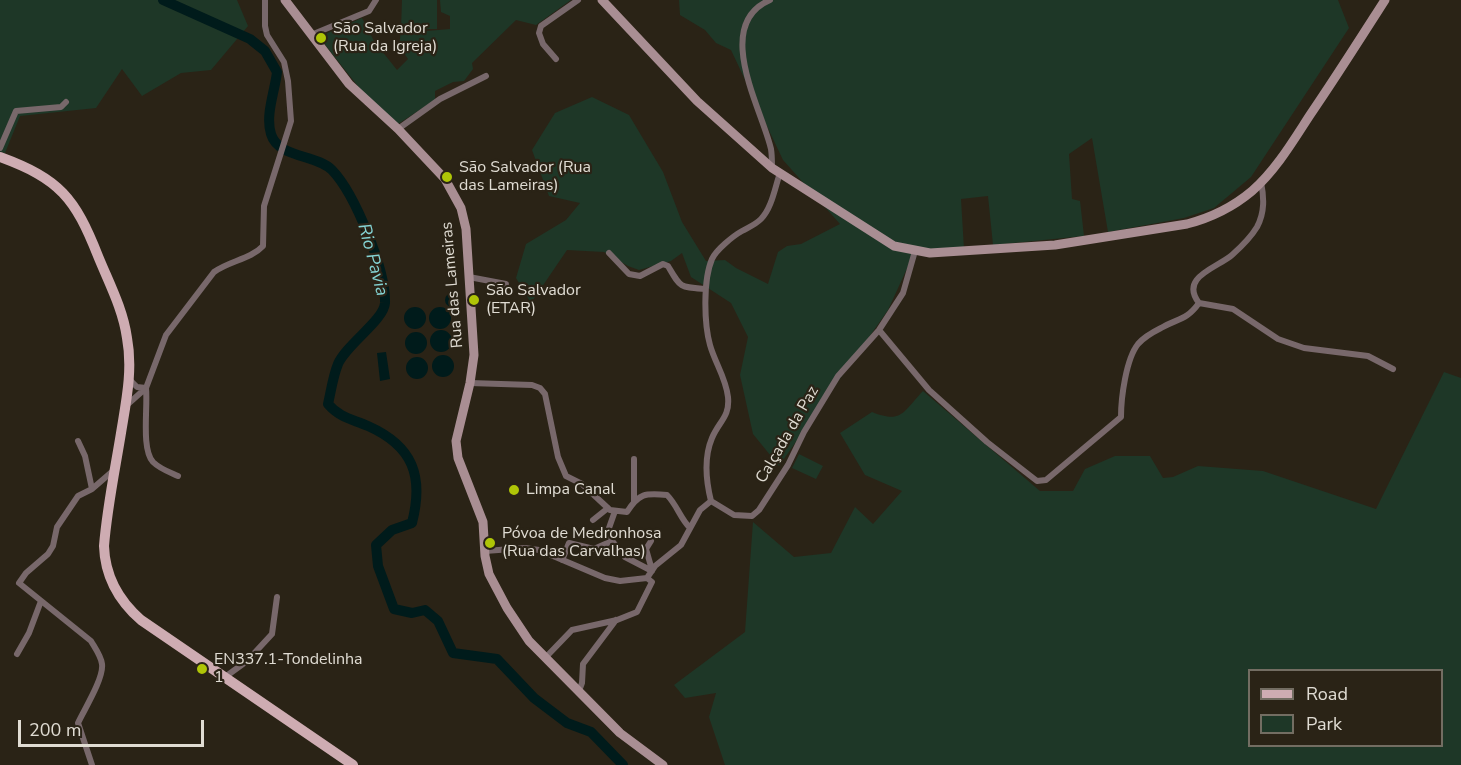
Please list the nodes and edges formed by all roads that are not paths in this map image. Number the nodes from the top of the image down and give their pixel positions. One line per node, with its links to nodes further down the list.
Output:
1 (265, 0): 27 (street)
2 (285, 0): 8 (street, Rua das Lameiras)
3 (376, 0): 8 (street)
4 (578, 0): 9 (street)
5 (602, 0): 15 (street)
6 (770, 0): 15 (street)
7 (1385, 0): 16 (street)
8 (311, 35): 12 (street, Rua das Lameiras)
9 (556, 59)
10 (486, 76): 12 (street)
11 (66, 102): 13 (street)
12 (398, 129): 19 (street, Rua das Lameiras)
13 (0, 148)
14 (0, 157): 25 (main road)
15 (776, 170): 17 (street); 21 (street)
16 (1261, 181): 17 (street); 22 (street)
17 (915, 251): 23 (street, Calçada da Paz)
18 (609, 253): 21 (street)
19 (469, 277): 20 (street); 26 (street, Rua das Lameiras)
20 (506, 287)
21 (705, 289): 35 (street)
22 (1199, 303): 23 (street); 24 (street)
23 (879, 330): 35 (street, Calçada da Paz)
24 (1393, 369)
25 (129, 380): 27 (street); 28 (main road)
26 (470, 383): 37 (street); 43 (street, Rua das Lameiras)
27 (143, 391): 28 (street); 29 (street); 33 (street)
28 (128, 392): 29 (main road)
29 (125, 407): 32 (main road)
30 (78, 441): 34 (street)
31 (634, 459): 36 (street)
32 (115, 470): 34 (street); 52 (main road)
33 (178, 476)
34 (92, 489): 48 (street)
35 (711, 501): 40 (street)
36 (634, 502): 38 (street); 40 (street)
37 (608, 508): 38 (street); 39 (street)
38 (615, 511): 41 (street)
39 (593, 520)
40 (690, 528): 45 (street)
41 (612, 541): 44 (street); 45 (street)
42 (651, 542): 45 (street)
43 (484, 551): 44 (street); 51 (street, Rua das Lameiras)
44 (562, 560): 46 (street)
45 (652, 571): 46 (street)
46 (647, 578): 49 (street)
47 (277, 597): 52 (street)
48 (41, 601): 50 (street); 54 (street)
49 (617, 620): 51 (street); 53 (street)
50 (17, 654)
51 (546, 657): 53 (street, Rua das Lameiras)
52 (225, 677): 55 (main road)
53 (579, 691): 56 (street, Rua das Lameiras)
54 (92, 765)
55 (353, 765)
56 (663, 765)

